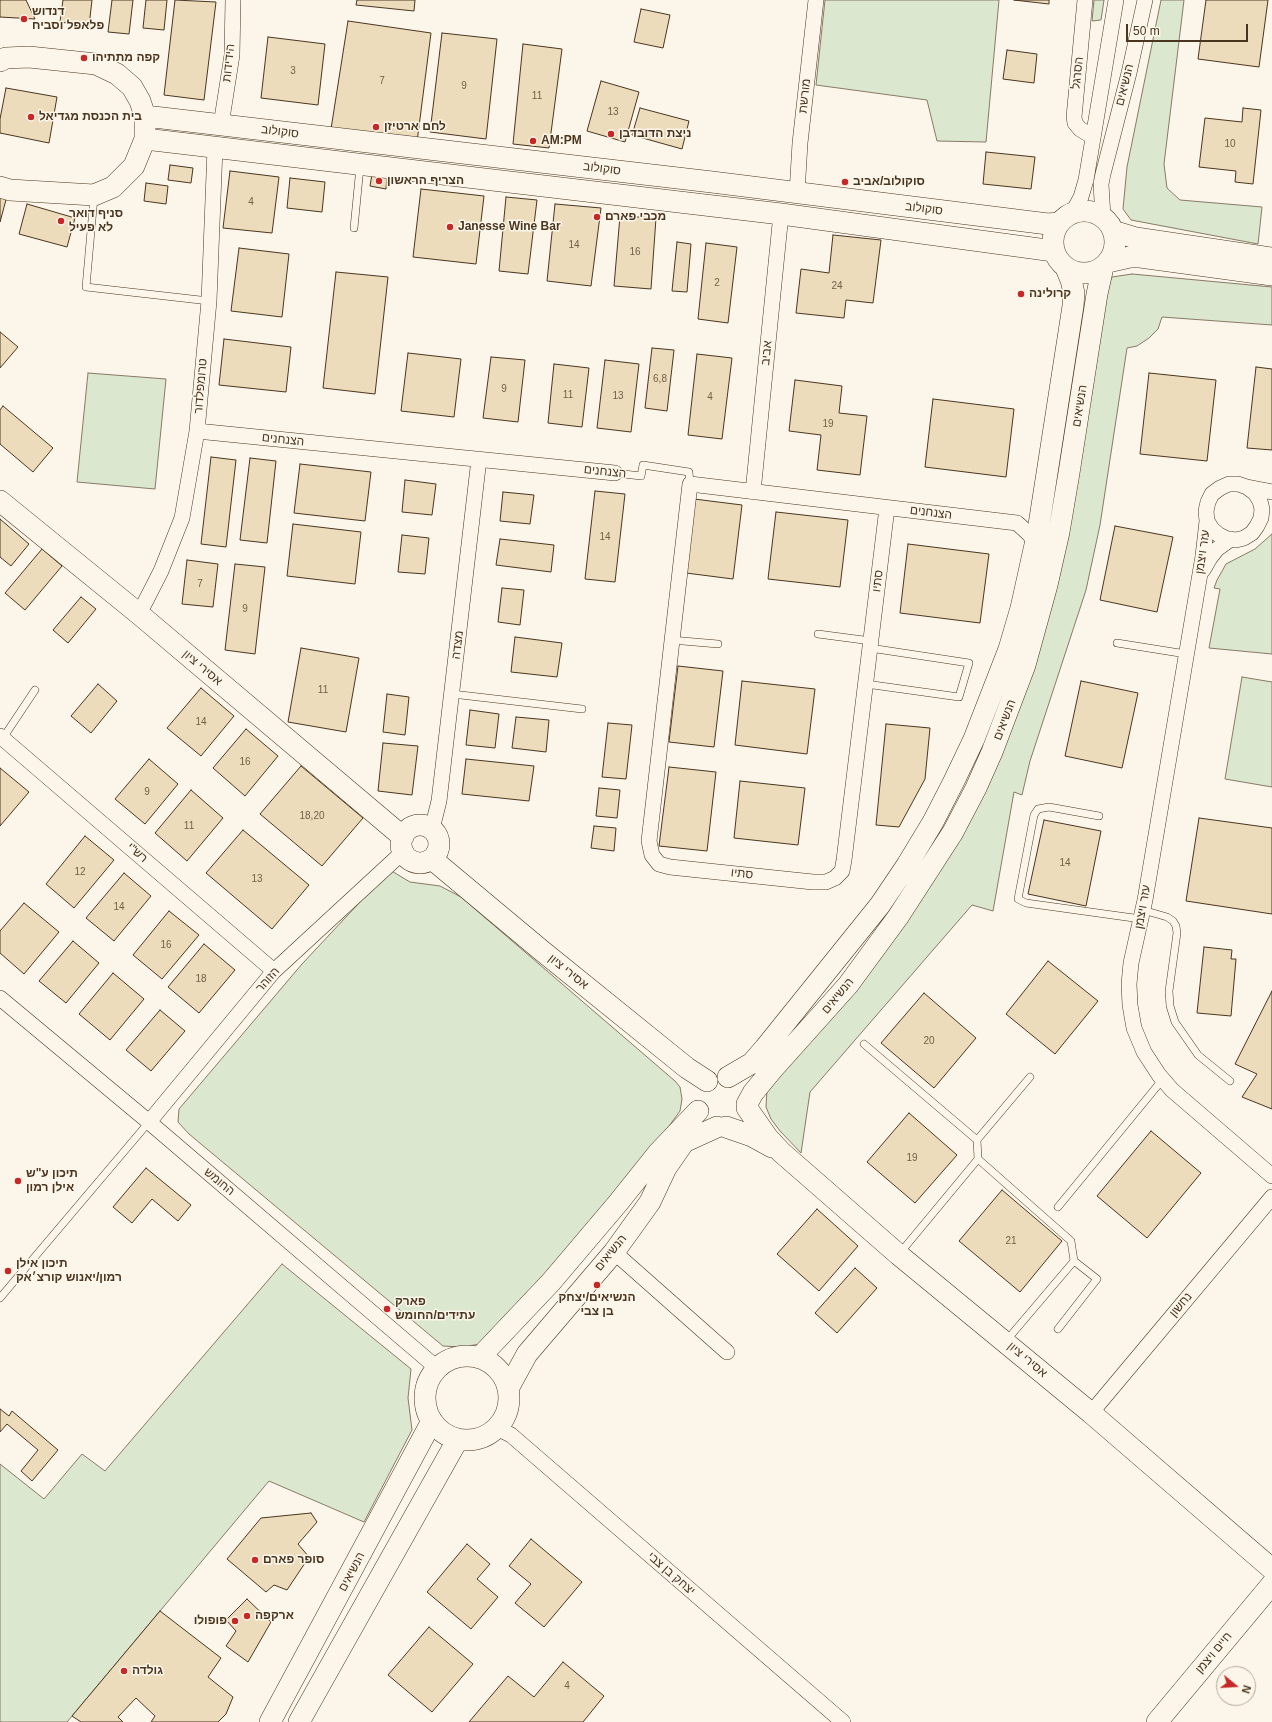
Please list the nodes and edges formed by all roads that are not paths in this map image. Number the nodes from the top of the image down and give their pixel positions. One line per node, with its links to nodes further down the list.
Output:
1 (233, 0): 8 (street, הידידות)
2 (816, 0): 14 (street, מורשת)
3 (1085, 0): 9 (street, הסרגל)
4 (1116, 0): 9 (street, הנשיאים)
5 (1145, 0): 18 (street, הנשיאים)
6 (0, 61): 7 (street)
7 (145, 116): 8 (street, סוקולוב); 10 (street)
8 (221, 125): 14 (street, סוקולוב)
9 (1093, 137): 17 (street, הנשיאים)
10 (145, 139): 11 (street, סוקולוב); 15 (street)
11 (215, 148): 12 (street, סוקולוב); 25 (street, טרומפלדור)
12 (360, 165): 16 (street, סוקולוב); 19 (lane)
13 (0, 187): 15 (street)
14 (797, 193): 17 (street, סוקולוב)
15 (94, 195): 25 (lane)
16 (781, 214): 20 (street, סוקולוב); 31 (street, אביב)
17 (1066, 218): 18 (street); 20 (street)
18 (1108, 224): 21 (street); 22 (street)
19 (354, 228)
20 (1054, 251): 23 (street)
21 (1272, 258)
22 (1106, 264): 23 (street); 24 (street); 68 (street, הנשיאים)
23 (1066, 268): 34 (street, הנשיאים)
24 (1272, 275)
25 (209, 301): 26 (street, טרומפלדור)
26 (197, 431): 27 (street, הצנחנים); 43 (street, טרומפלדור)
27 (479, 460): 28 (street, הצנחנים); 52 (street, מצדה)
28 (615, 473): 29 (lane, הצנחנים)
29 (690, 484): 31 (street, הצנחנים); 45 (street, סתיו)
30 (1247, 487): 32 (street); 37 (street); 38 (street)
31 (753, 492): 35 (street, הצנחנים)
32 (1272, 492)
33 (0, 501): 43 (street, אסירי ציון)
34 (1043, 504): 39 (street); 41 (street, הנשיאים)
35 (887, 508): 39 (street, הצנחנים); 48 (street, סתיו)
36 (1272, 508): 37 (street)
37 (1261, 518): 40 (street)
38 (1207, 520): 40 (street); 42 (street, עזר ויצמן)
39 (1017, 523): 41 (street)
40 (1231, 539): 42 (street, עזר ויצמן)
41 (1036, 544): 63 (street, הנשיאים)
42 (1198, 584): 49 (street, עזר ויצמן)
43 (139, 614): 57 (street, אסירי ציון)
44 (818, 634): 48 (lane)
45 (671, 640): 47 (lane); 50 (street, סתיו)
46 (1117, 643): 49 (lane)
47 (718, 644)
48 (870, 645): 50 (street, סתיו); 50 (lane)
49 (1186, 654): 59 (street, עזר ויצמן)
50 (866, 684)
51 (35, 690): 54 (lane)
52 (452, 694): 53 (lane); 56 (street, מצדה)
53 (582, 709)
54 (1, 737): 60 (street, רש"י)
55 (1099, 816): 59 (lane)
56 (432, 829): 57 (street); 58 (street)
57 (403, 844): 58 (street); 60 (street, הזוהר)
58 (432, 858): 66 (street, אסירי ציון)
59 (1142, 915): 65 (street, עזר ויצמן); 67 (lane)
60 (274, 971): 70 (street, הזוהר)
61 (0, 998): 70 (street, החומש)
62 (864, 1044): 72 (lane)
63 (728, 1077): 66 (street); 68 (street)
64 (1030, 1077): 72 (lane)
65 (1163, 1079): 75 (street, עזר ויצמן); 77 (lane)
66 (707, 1081): 69 (street)
67 (1230, 1081)
68 (747, 1106): 71 (street); 73 (street, אסירי ציון)
69 (698, 1111): 71 (street); 85 (street)
70 (149, 1122): 81 (lane); 86 (street, החומש)
71 (721, 1127): 73 (street, אסירי ציון); 78 (street, הנשיאים)
72 (977, 1140): 74 (lane)
73 (781, 1152): 79 (street, אסירי ציון)
74 (978, 1159): 79 (lane); 80 (lane)
75 (1272, 1176)
76 (1272, 1198): 88 (street, נחשון)
77 (1058, 1207)
78 (614, 1252): 84 (street); 87 (street, הנשיאים)
79 (899, 1255): 83 (street, אסירי ציון)
80 (1074, 1261): 82 (lane); 83 (lane)
81 (0, 1298)
82 (1058, 1329)
83 (1005, 1342): 88 (street, אסירי ציון)
84 (727, 1352)
85 (480, 1357): 86 (street); 87 (street)
86 (437, 1368): 89 (street)
87 (509, 1387): 90 (street)
88 (1091, 1413): 92 (street, אסירי ציון)
89 (432, 1421): 91 (street); 94 (street, הנשיאים)
90 (498, 1428): 91 (street); 96 (street, יצחק בן צבי)
91 (458, 1439): 95 (street)
92 (1272, 1569)
93 (1272, 1584): 97 (street, חיים ויצמן)
94 (270, 1722)
95 (299, 1722)
96 (843, 1722)
97 (1157, 1722)

